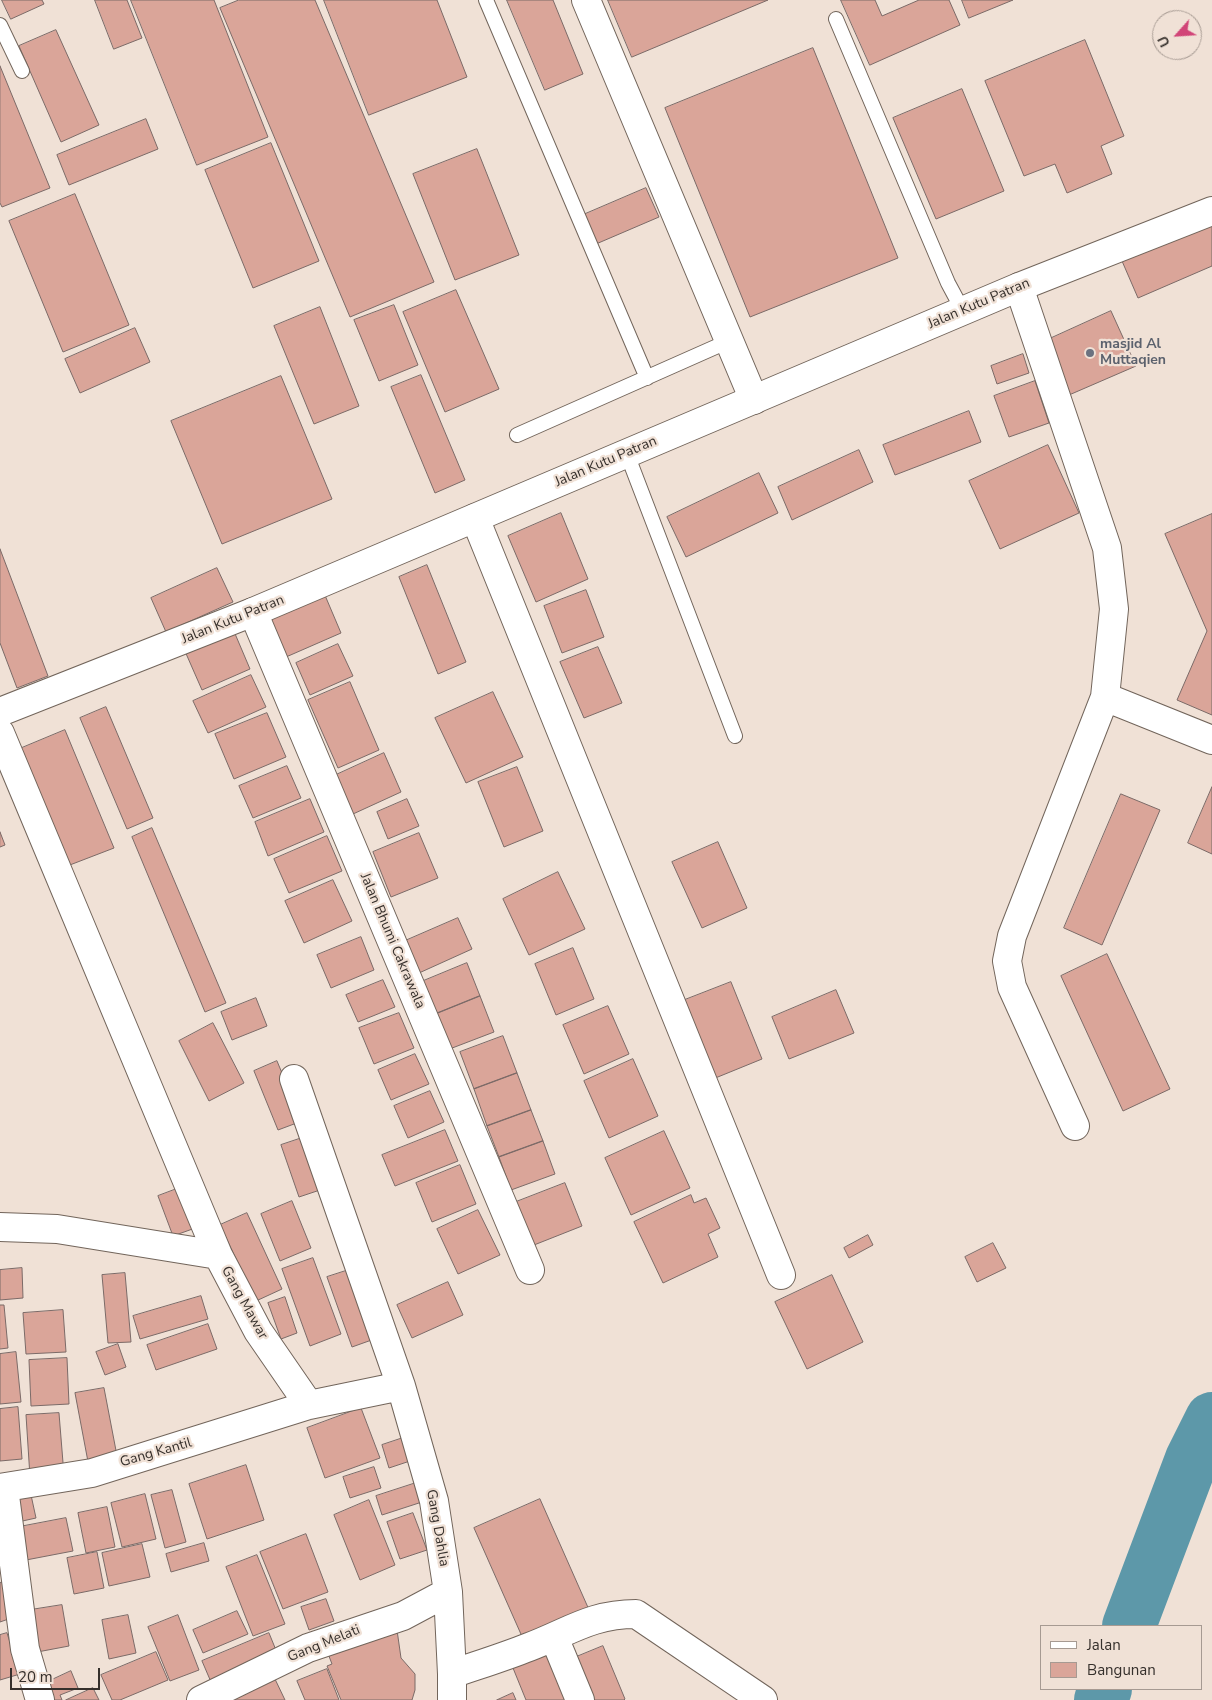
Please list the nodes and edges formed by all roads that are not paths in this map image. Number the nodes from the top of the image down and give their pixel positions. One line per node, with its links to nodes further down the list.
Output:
1 (486, 0): 10 (lane)
2 (586, 0): 9 (street)
3 (836, 19): 8 (lane)
4 (0, 25): 5 (lane)
5 (22, 71)
6 (1212, 211): 7 (street, Jalan Kutu Patran)
7 (1019, 287): 8 (street, Jalan Kutu Patran); 16 (street)
8 (963, 311): 11 (street, Jalan Kutu Patran)
9 (729, 341): 10 (lane); 11 (street)
10 (647, 378): 12 (lane)
11 (754, 400): 13 (street, Jalan Kutu Patran)
12 (517, 435)
13 (627, 454): 14 (street, Jalan Kutu Patran); 19 (lane)
14 (475, 518): 15 (street, Jalan Kutu Patran); 26 (street)
15 (253, 612): 17 (street, Jalan Kutu Patran); 25 (street, Jalan Bhumi Cakrawala)
16 (1105, 697): 20 (street); 22 (street)
17 (0, 712)
18 (0, 733): 24 (street)
19 (735, 736)
20 (1212, 740)
21 (294, 1079): 27 (street, Gang Dahlia)
22 (1074, 1126)
23 (0, 1227): 24 (street, Gang Mawar)
24 (218, 1255): 28 (street, Gang Mawar)
25 (530, 1270)
26 (781, 1275)
27 (401, 1386): 28 (street); 30 (street, Gang Dahlia)
28 (309, 1405): 29 (street, Gang Kantil)
29 (2, 1488): 33 (street)
30 (448, 1592): 32 (street, Gang Dahlia); 34 (street, Gang Melati)
31 (554, 1637): 32 (street, Gang Dahlia); 35 (street); 36 (street, Gang Dahlia)
32 (452, 1687)
33 (40, 1700)
34 (200, 1700)
35 (580, 1700)
36 (764, 1700)

